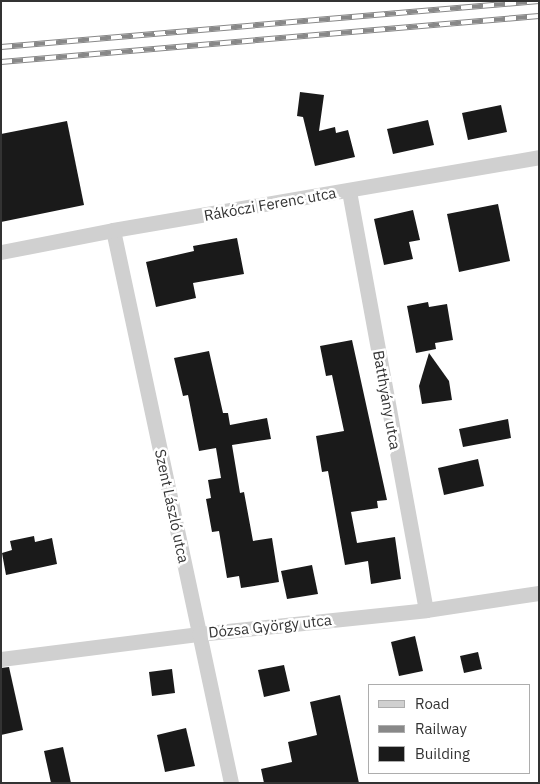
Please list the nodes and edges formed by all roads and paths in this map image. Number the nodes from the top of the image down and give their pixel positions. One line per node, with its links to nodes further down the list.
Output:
1 (539, 156): 2 (street, Rákóczi Ferenc utca)
2 (349, 190): 3 (street, Rákóczi Ferenc utca); 6 (street, Batthyány utca)
3 (112, 230): 4 (street, Rákóczi Ferenc utca); 7 (street, Szent László utca)
4 (1, 252)
5 (539, 593): 6 (street, Dózsa György utca)
6 (426, 610): 7 (street, Dózsa György utca)
7 (199, 634): 8 (street, Dózsa György utca); 9 (street, Szent László utca)
8 (1, 659)
9 (231, 783)

